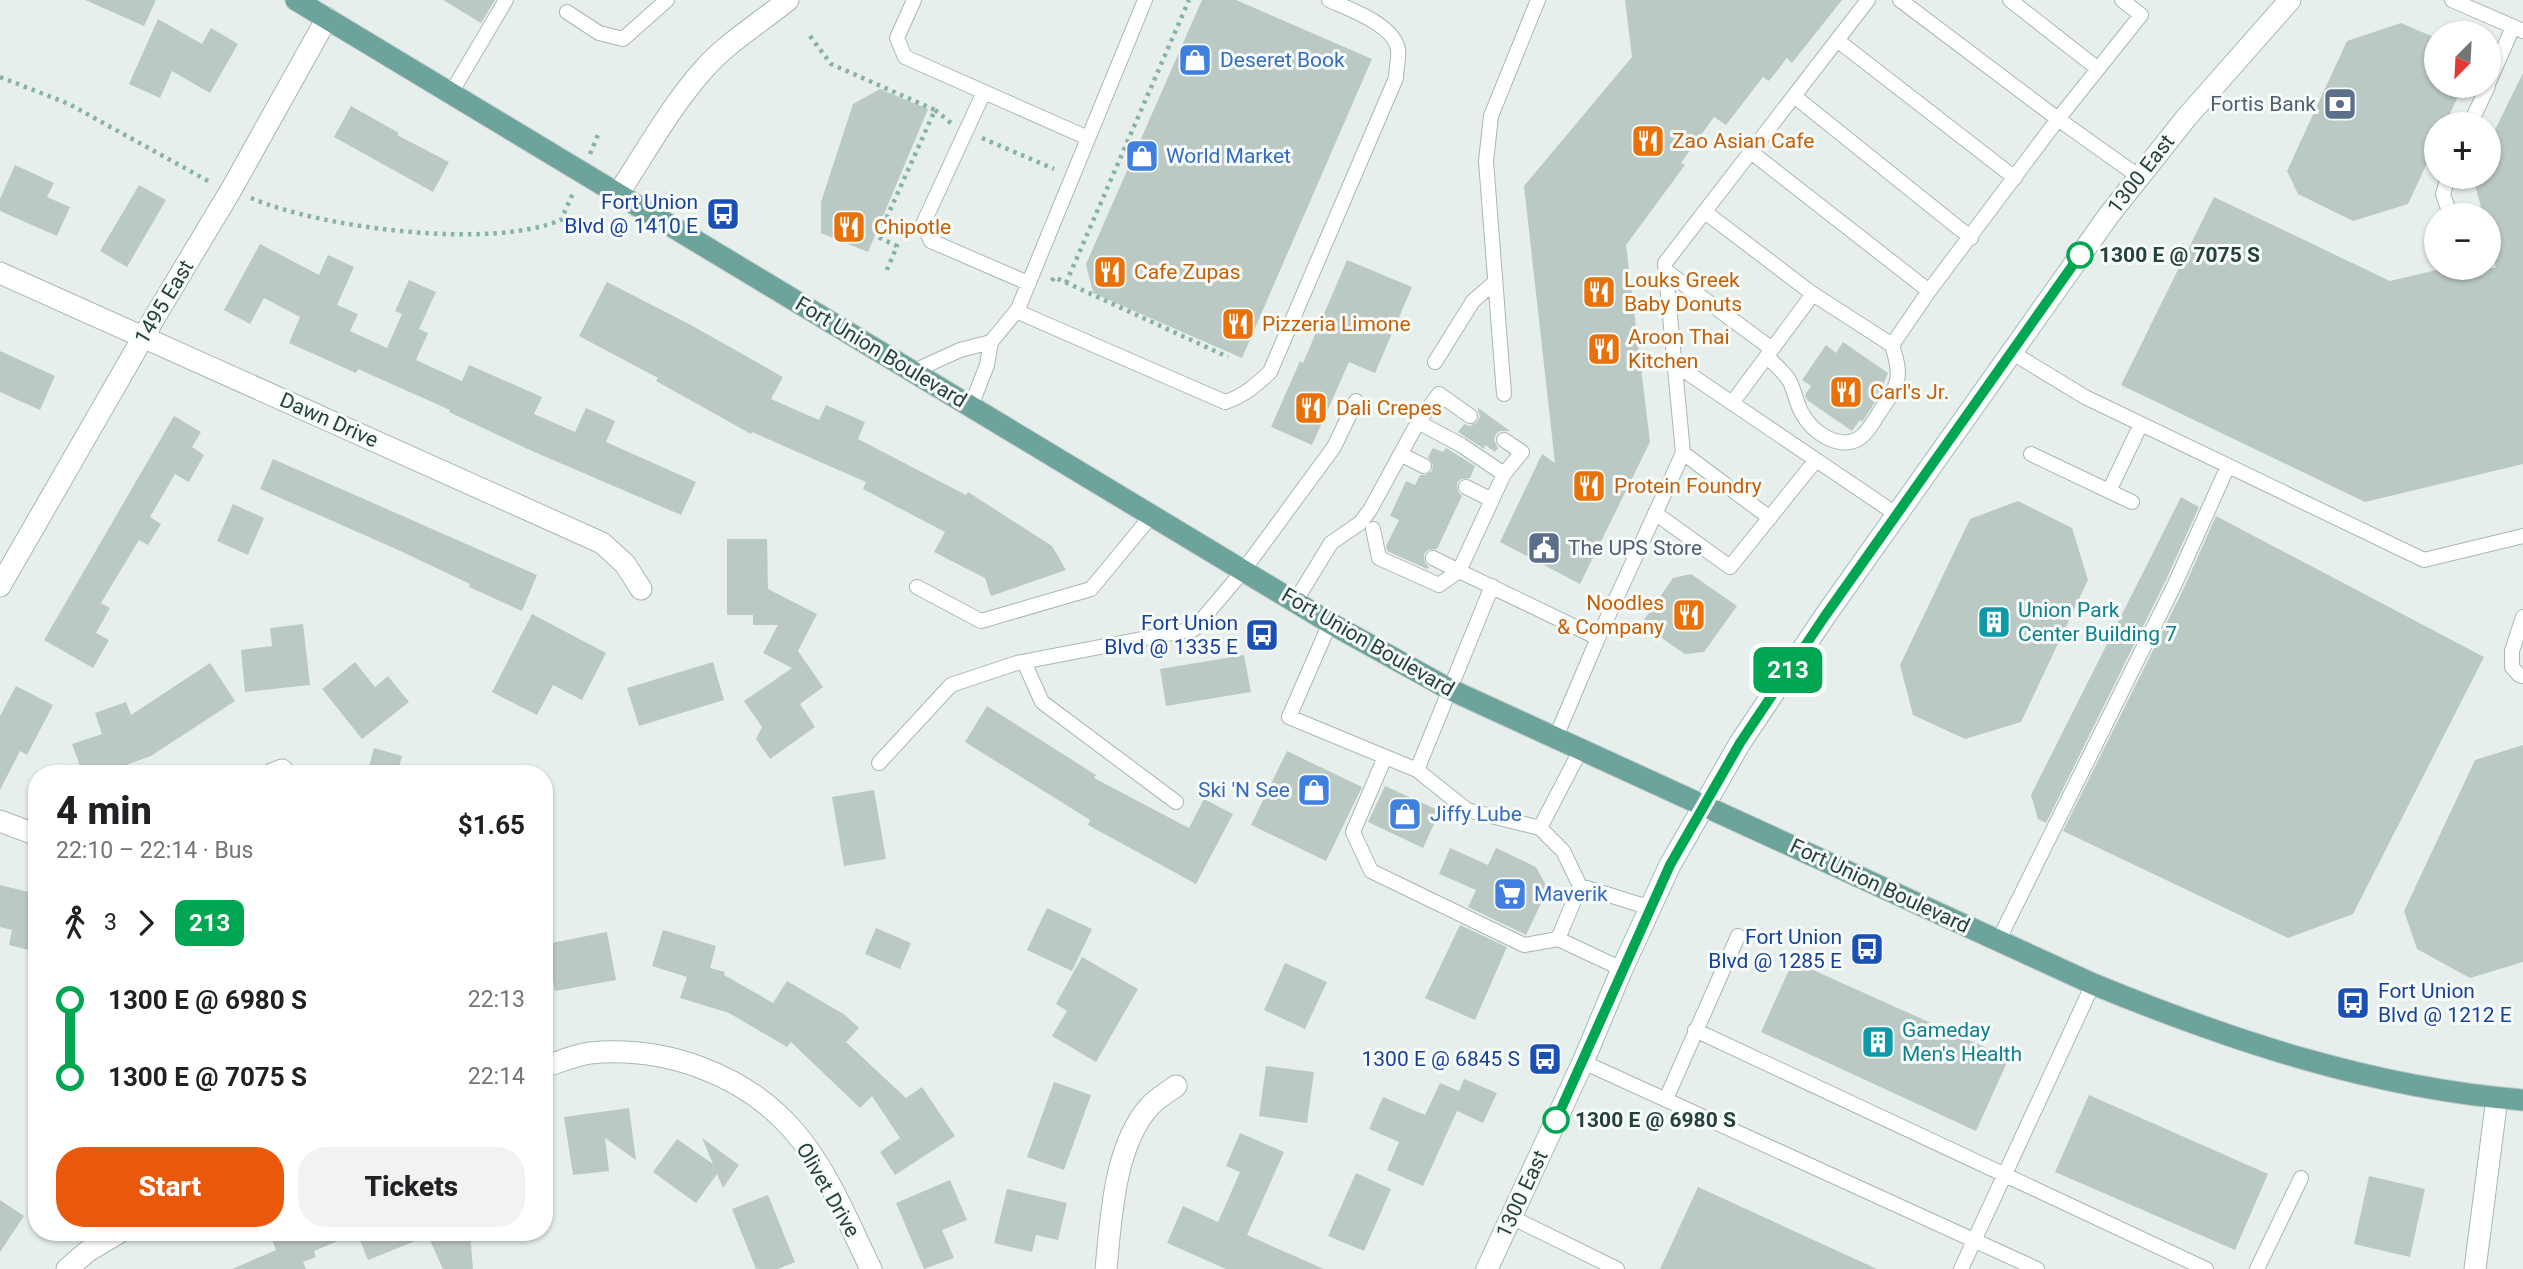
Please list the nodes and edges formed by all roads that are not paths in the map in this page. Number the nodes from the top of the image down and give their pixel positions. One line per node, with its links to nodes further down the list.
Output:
1 (296, 0): 16 (main road, Fort Union Boulevard)
2 (506, 0): 22 (lane)
3 (667, 0): 15 (lane)
4 (788, 0): 29 (street)
5 (914, 0): 21 (lane)
6 (1145, 0): 25 (lane)
7 (1329, 0): 38 (lane)
8 (1538, 0): 34 (lane)
9 (1868, 0): 18 (lane)
10 (1900, 0): 24 (lane)
11 (2010, 0): 20 (lane)
12 (2122, 0): 20 (lane)
13 (2290, 0): 27 (street, 1300 East)
14 (2452, 0): 17 (lane)
15 (567, 12)
16 (327, 18): 22 (main road, Fort Union Boulevard); 39 (street, 1495 East)
17 (2518, 29): 19 (lane)
18 (1837, 40): 23 (lane); 28 (lane)
19 (2501, 61)
20 (2098, 69): 24 (lane)
21 (984, 92): 25 (lane); 35 (lane)
22 (451, 93): 29 (main road, Fort Union Boulevard)
23 (1794, 96): 26 (lane); 31 (lane)
24 (2058, 119): 27 (lane); 28 (lane)
25 (1088, 138): 35 (lane)
26 (1751, 152): 30 (lane); 36 (lane)
27 (2138, 176): 42 (street, 1300 East)
28 (2015, 178): 31 (lane)
29 (618, 194): 46 (main road, Fort Union Boulevard)
30 (1704, 212): 32 (lane); 37 (lane)
31 (1971, 238): 36 (lane)
32 (1666, 271): 43 (lane); 45 (lane)
33 (0, 274): 39 (street, Dawn Drive)
34 (1495, 282): 44 (lane); 47 (lane)
35 (1028, 283): 38 (lane)
36 (1929, 291): 41 (lane)
37 (1813, 294): 41 (lane); 43 (lane)
38 (1016, 311): 40 (lane)
39 (143, 337): 76 (street, 1495 East); 79 (street, Dawn Drive)
40 (991, 342): 46 (lane); 50 (lane)
41 (1892, 345): 43 (lane)
42 (2011, 352): 53 (lane); 67 (street, 1300 East)
43 (1769, 353): 49 (lane)
44 (1435, 362)
45 (1673, 363): 49 (lane); 55 (lane)
46 (914, 371): 50 (main road, Fort Union Boulevard)
47 (1504, 394)
48 (1356, 401): 74 (lane)
49 (1732, 403): 58 (lane)
50 (971, 406): 68 (main road, Fort Union Boulevard)
51 (1470, 416): 52 (lane)
52 (1418, 422): 57 (lane); 61 (lane)
53 (2140, 424): 60 (lane); 63 (lane)
54 (1504, 440): 61 (lane)
55 (1683, 453): 66 (lane); 69 (lane)
56 (2031, 454): 63 (lane)
57 (1402, 455): 59 (lane); 70 (lane)
58 (1816, 460): 67 (lane); 69 (lane)
59 (1424, 466)
60 (2228, 466): 71 (lane); 101 (lane)
61 (1504, 474): 64 (lane)
62 (1466, 487): 64 (lane)
63 (2109, 491): 65 (lane)
64 (1492, 500): 75 (lane)
65 (2132, 502)
66 (1655, 513): 69 (lane); 83 (lane)
67 (1896, 514): 93 (street, 1300 East)
68 (1152, 515): 74 (main road, Fort Union Boulevard); 78 (lane)
69 (1770, 518)
70 (1367, 526): 72 (lane); 75 (lane); 80 (lane)
71 (2523, 536)
72 (1390, 538)
73 (1433, 558): 75 (lane)
74 (1243, 571): 80 (main road, Fort Union Boulevard); 84 (lane)
75 (1459, 571): 77 (lane)
76 (0, 586)
77 (1492, 586): 83 (lane); 86 (lane)
78 (917, 587)
79 (641, 589)
80 (1295, 602): 82 (main road, Fort Union Boulevard)
81 (2523, 617): 85 (lane)
82 (1330, 623): 86 (main road, Fort Union Boulevard); 89 (lane)
83 (1598, 638): 87 (lane)
84 (1024, 662): 90 (lane); 92 (lane)
85 (2523, 676)
86 (1449, 689): 87 (main road, Fort Union Boulevard); 91 (lane)
87 (1555, 739): 88 (main road, Fort Union Boulevard)
88 (1580, 751): 93 (main road, Fort Union Boulevard); 95 (lane)
89 (1385, 757): 91 (lane); 100 (lane)
90 (879, 763)
91 (1417, 769): 95 (lane)
92 (1177, 802)
93 (1704, 805): 98 (street, 1300 East); 101 (main road, Fort Union Boulevard)
94 (0, 821): 96 (street)
95 (1540, 828): 97 (lane)
96 (28, 833)
97 (1580, 886): 98 (lane); 100 (lane)
98 (1650, 908): 102 (street, 1300 East)
99 (1738, 936): 104 (lane)
100 (1558, 939): 102 (lane)
101 (1998, 941): 103 (main road, Fort Union Boulevard)
102 (1622, 969): 105 (street, 1300 East)
103 (2093, 984): 108 (main road, Fort Union Boulevard); 111 (lane)
104 (1695, 1030): 109 (lane); 111 (lane)
105 (1583, 1062): 109 (lane); 113 (street, 1300 East)
106 (553, 1064): 117 (street, Olivet Drive)
107 (1176, 1086): 118 (street)
108 (2497, 1098): 110 (main road, Fort Union Boulevard); 125 (street)
109 (1665, 1099): 114 (lane)
110 (2523, 1101)
111 (2005, 1175): 114 (lane); 123 (lane)
112 (2301, 1178): 124 (lane)
113 (1511, 1217): 119 (street, 1300 East); 120 (lane)
114 (1975, 1240): 121 (lane); 122 (lane)
115 (105, 1241): 116 (street)
116 (67, 1269)
117 (871, 1269)
118 (1106, 1269)
119 (1488, 1269)
120 (1617, 1269)
121 (1961, 1269)
122 (2037, 1269)
123 (2206, 1269)
124 (2257, 1269)
125 (2475, 1269)

